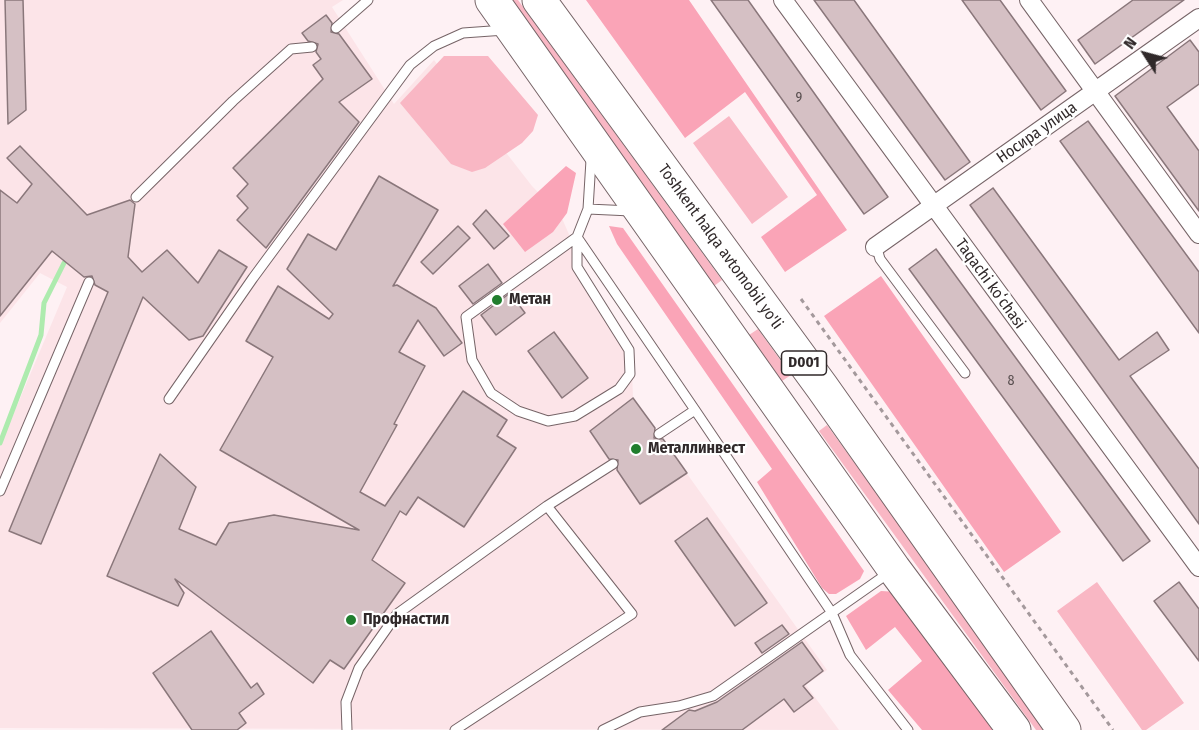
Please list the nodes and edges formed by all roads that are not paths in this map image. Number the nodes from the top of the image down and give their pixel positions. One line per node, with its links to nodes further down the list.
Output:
1 (368, 0): 7 (lane)
2 (492, 0): 8 (highway, D001)
3 (539, 0): 20 (highway, Toshkent halqa avtomobil yo'li / D001)
4 (783, 0): 13 (street, Taqachi koʻchasi)
5 (1029, 0): 10 (street)
6 (1199, 18): 10 (street, Носира улица)
7 (336, 28)
8 (513, 29): 11 (highway, D001); 24 (lane)
9 (312, 47): 12 (lane)
10 (1096, 92): 13 (street, Носира улица); 16 (street)
11 (591, 139): 14 (lane); 15 (highway, D001)
12 (136, 197)
13 (932, 206): 18 (street, Носира улица); 31 (street, Taqachi koʻchasi)
14 (588, 209): 15 (lane); 17 (lane)
15 (642, 212): 21 (highway, D001)
16 (1199, 234)
17 (577, 237): 17 (lane); 25 (lane)
18 (875, 246): 22 (lane)
19 (90, 282): 29 (lane)
20 (750, 289): 21 (highway); 23 (highway, Toshkent halqa avtomobil yo'li / D001)
21 (714, 314): 26 (highway, D001)
22 (965, 373)
23 (822, 387): 26 (highway); 39 (highway, Toshkent halqa avtomobil yo'li / D001)
24 (169, 399)
25 (695, 410): 27 (lane); 33 (lane)
26 (785, 413): 32 (highway, D001)
27 (659, 434)
28 (613, 464): 30 (lane)
29 (0, 491)
30 (547, 506): 34 (lane); 35 (lane)
31 (1199, 567)
32 (894, 569): 33 (lane); 38 (highway, D001)
33 (832, 613): 36 (lane); 37 (lane)
34 (347, 730)
35 (455, 730)
36 (603, 730)
37 (908, 730)
38 (1014, 730)
39 (1064, 730)

